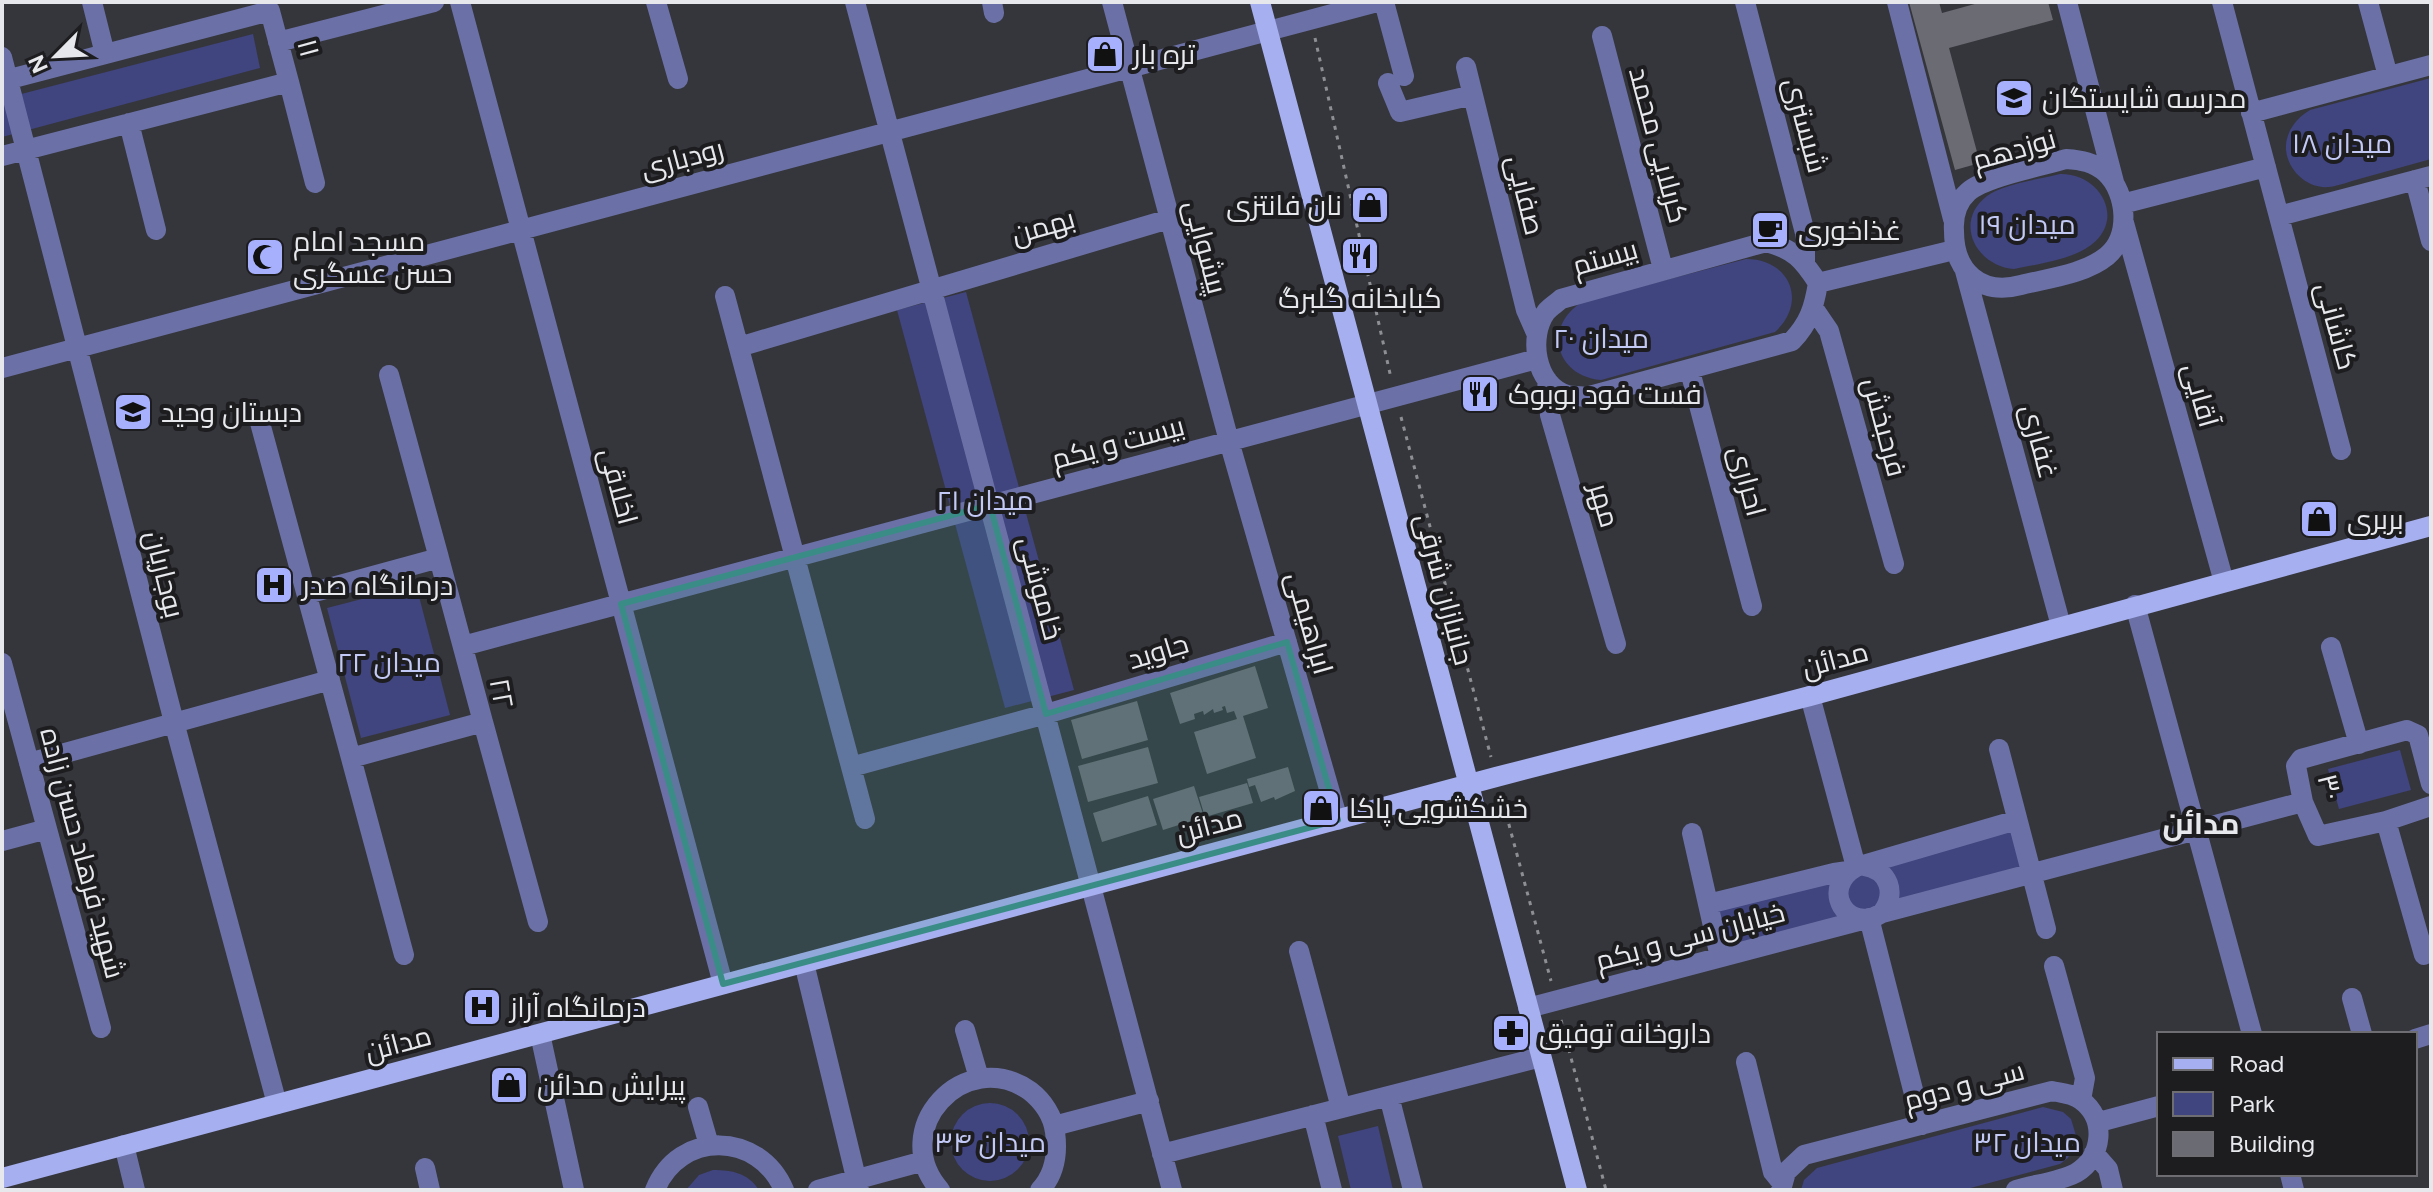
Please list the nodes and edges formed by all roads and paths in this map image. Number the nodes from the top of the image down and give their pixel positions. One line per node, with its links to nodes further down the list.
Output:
1 (92, 2): 20 (street)
2 (434, 2): 19 (street)
3 (460, 2): 44 (street, اخلاقی)
4 (656, 2): 26 (street)
5 (855, 2): 32 (street, خاموشی)
6 (1112, 2): 24 (street, پیشوایی)
7 (1260, 2): 17 (main road, جانبازان شرقی)
8 (1377, 2): 16 (street, رودباری)
9 (1384, 2): 29 (street)
10 (1745, 2): 47 (street, شبستری)
11 (1897, 2): 42 (street)
12 (2067, 2): 37 (street)
13 (2222, 2): 30 (street, کاشانی)
14 (2368, 2): 25 (street)
15 (269, 6): 19 (street, ۱۱); 20 (street, ۱۱)
16 (1311, 19): 17 (street, رودباری); 62 (path)
17 (1268, 31): 24 (street, رودباری); 63 (main road, جانبازان شرقی)
18 (1602, 36): 48 (street, کربلایی محمد)
19 (278, 42): 28 (street, ۱۱)
20 (105, 54): 27 (street, ۱۱)
21 (2, 57): 27 (street, بوجاریان)
22 (2431, 65): 25 (street)
23 (1466, 67): 29 (street, صفایی)
24 (1129, 68): 32 (street, رودباری); 41 (street, پیشوایی)
25 (2388, 76): 30 (street)
26 (678, 79)
27 (5, 80): 33 (street, بوجاریان)
28 (289, 82): 31 (street, ۱۱); 38 (street)
29 (1473, 95): 54 (street, صفایی)
30 (2251, 113): 35 (street, کاشانی)
31 (129, 123): 33 (street, ۱۱); 43 (street)
32 (890, 132): 44 (street, رودباری); 51 (street, خاموشی)
33 (26, 150): 34 (street, ۱۱); 55 (street, بوجاریان)
34 (2, 156)
35 (2266, 167): 39 (street); 40 (street, کاشانی)
36 (2423, 178): 40 (street); 45 (street)
37 (2114, 182): 39 (street); 42 (street, نوزدهم)
38 (315, 183)
39 (2123, 214): 49 (street); 72 (street, آقایی)
40 (2279, 216): 66 (street, کاشانی)
41 (1169, 219): 51 (street, بهمن); 65 (street, پیشوایی)
42 (1953, 222): 46 (street)
43 (156, 230)
44 (521, 230): 55 (street, رودباری); 74 (street, اخلاقی)
45 (2431, 241)
46 (1954, 250): 49 (street); 50 (street)
47 (1805, 263): 48 (street, بیستم); 50 (street, بیستم)
48 (1663, 269): 54 (street, بیستم)
49 (1965, 271): 77 (street, غفاری)
50 (1818, 283): 53 (street)
51 (933, 288): 56 (street, بهمن); 67 (street, خاموشی)
52 (725, 296): 56 (street)
53 (1814, 309): 59 (street); 71 (street, فرحبخش)
54 (1537, 335): 57 (street)
55 (78, 347): 58 (street, رودباری); 87 (street, بوجاریان)
56 (739, 347): 69 (street)
57 (1537, 359): 61 (street); 62 (street, بیست و یکم)
58 (2, 368)
59 (1690, 371): 61 (street); 76 (street, احراری)
60 (389, 375): 70 (street, ۲۲)
61 (1547, 380): 79 (street, مهر)
62 (1395, 396): 63 (street, بیست و یکم); 95 (path)
63 (1367, 404): 65 (street, بیست و یکم); 96 (main road, جانبازان شرقی)
64 (259, 419): 73 (street)
65 (1229, 441): 67 (street, بیست و یکم); 78 (street, ابراهیمی)
66 (2341, 450)
67 (990, 505): 69 (street, بیست و یکم); 86 (street, خاموشی)
68 (2431, 526): 72 (main road, مدائن)
69 (795, 557): 74 (street, بیست و یکم); 93 (street)
70 (439, 558): 73 (street); 80 (street, ۲۲)
71 (1894, 564)
72 (2224, 582): 75 (main road, مدائن)
73 (307, 594): 83 (street)
74 (621, 604): 80 (street, بیست و یکم); 120 (street, اخلاقی)
75 (2135, 605): 77 (main road, مدائن); 104 (street)
76 (1752, 606)
77 (2061, 626): 85 (main road, مدائن)
78 (1287, 642): 86 (street, جاوید); 100 (street, ابراهیمی)
79 (1616, 644)
80 (463, 646): 88 (street, ۲۲)
81 (2331, 647): 89 (street)
82 (2, 663): 84 (street, شهید فرهاد حسن زاده)
83 (330, 680): 87 (street); 91 (street)
84 (6, 694): 92 (street, شهید فرهاد حسن زاده)
85 (1810, 696): 95 (main road, مدائن); 107 (street)
86 (1046, 714): 93 (street, جاوید); 109 (street, خاموشی)
87 (174, 722): 92 (street); 135 (street, بوجاریان)
88 (483, 722): 91 (street, ۲۲); 112 (street)
89 (2359, 744): 94 (street, ۳۰); 97 (street, ۳۰)
90 (1999, 749): 101 (street)
91 (351, 758): 115 (street)
92 (29, 763): 103 (street, شهید فرهاد حسن زاده)
93 (851, 767): 99 (street)
94 (2430, 773)
95 (1496, 777): 96 (main road, مدائن); 122 (path)
96 (1468, 784): 100 (main road, مدائن); 123 (main road, جانبازان شرقی)
97 (2303, 802): 102 (street, ۳۰); 104 (street, خیابان سی و یکم)
98 (2431, 806): 102 (street, ۳۰)
99 (865, 819)
100 (1338, 820): 109 (main road, مدائن)
101 (2017, 820): 107 (street); 108 (street)
102 (2386, 821): 116 (street)
103 (47, 829): 106 (street); 124 (street, شهید فرهاد حسن زاده)
104 (2196, 829): 108 (street, خیابان سی و یکم); 126 (street)
105 (1692, 833): 110 (street)
106 (2, 841)
107 (1856, 868): 110 (street); 111 (street); 111 (street)
108 (2031, 874): 111 (street, خیابان سی و یکم); 113 (street)
109 (1092, 885): 118 (main road, مدائن); 134 (street, خاموشی)
110 (1708, 904): 117 (street)
111 (1872, 917): 117 (street, خیابان سی و یکم); 141 (street)
112 (538, 922)
113 (2046, 929)
114 (1299, 951): 138 (street)
115 (404, 955)
116 (2424, 955)
117 (1720, 957): 122 (street, خیابان سی و یکم)
118 (804, 963): 120 (main road, مدائن); 150 (street)
119 (2054, 966): 133 (street)
120 (723, 984): 128 (main road, مدائن)
121 (2352, 998): 127 (street)
122 (1556, 1001): 123 (street, خیابان سی و یکم); 164 (path)
123 (1528, 1008): 129 (main road, جانبازان شرقی)
124 (101, 1028)
125 (965, 1030): 131 (street)
126 (2251, 1032)
127 (2361, 1032)
128 (540, 1034): 135 (main road, مدائن); 154 (street)
129 (1541, 1057): 132 (street); 163 (main road, جانبازان شرقی)
130 (1746, 1062): 151 (street)
131 (979, 1078): 142 (street); 147 (street)
132 (1389, 1096): 138 (street); 162 (street)
133 (2081, 1100): 140 (street); 141 (street, سی و دوم)
134 (1149, 1101): 142 (street); 146 (street, خاموشی)
135 (277, 1104): 143 (main road, مدائن)
136 (698, 1107): 144 (street)
137 (2157, 1107): 140 (street)
138 (1341, 1108): 139 (street)
139 (1313, 1115): 146 (street); 161 (street)
140 (2099, 1122): 145 (street)
141 (1922, 1125): 151 (street, سی و دوم)
142 (1054, 1126): 159 (street)
143 (124, 1145): 149 (main road, مدائن); 152 (street)
144 (709, 1145): 155 (street); 156 (street)
145 (2094, 1153): 165 (street); 166 (street)
146 (1162, 1154): 160 (street, خاموشی)
147 (924, 1161): 150 (street); 158 (street)
148 (425, 1168): 153 (street)
149 (2, 1178)
150 (858, 1185): 157 (street)
151 (1781, 1187)
152 (135, 1190)
153 (430, 1190)
154 (574, 1190)
155 (655, 1190)
156 (784, 1190)
157 (818, 1190)
158 (940, 1190)
159 (1040, 1190)
160 (1172, 1190)
161 (1332, 1190)
162 (1413, 1190)
163 (1577, 1190)
164 (1606, 1190)
165 (2016, 1190)
166 (2113, 1190)

